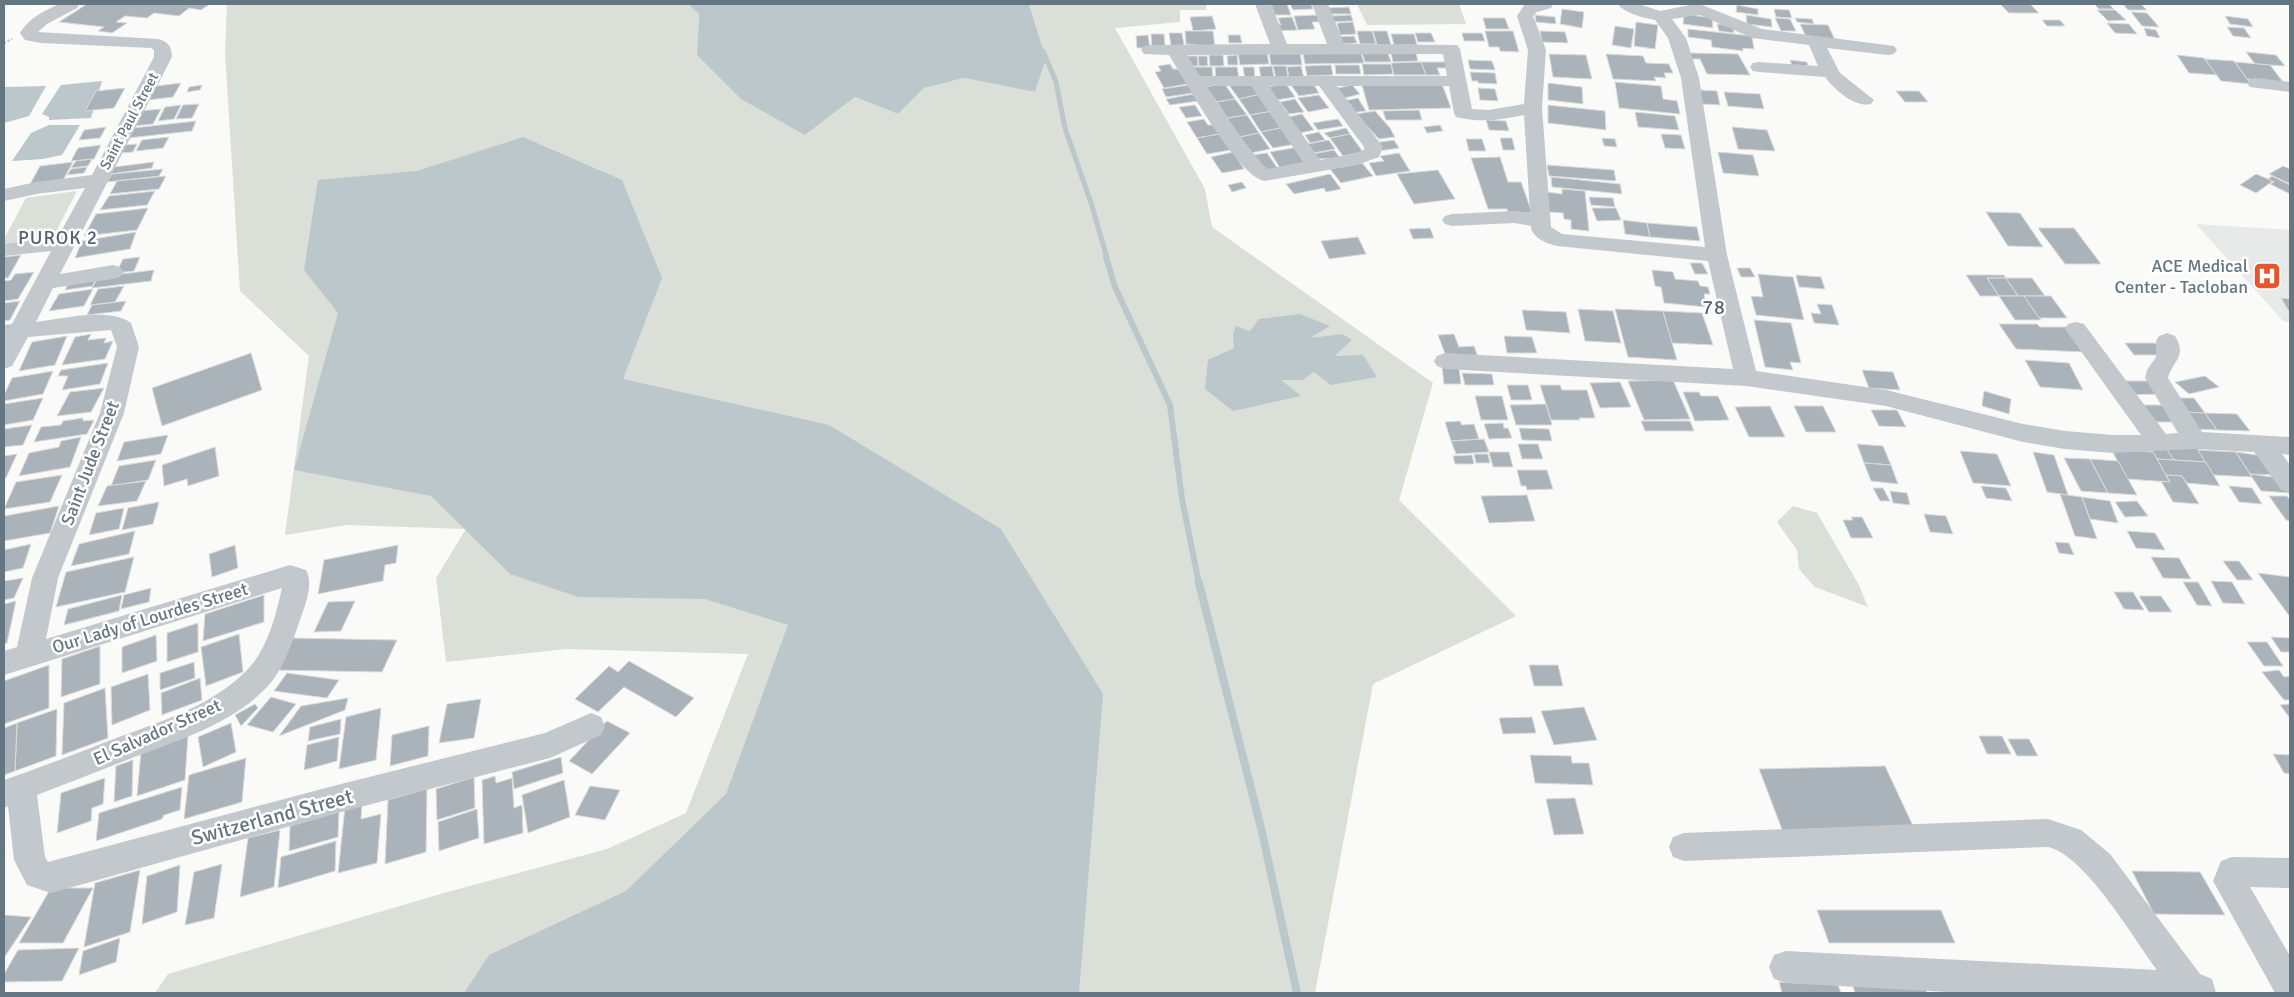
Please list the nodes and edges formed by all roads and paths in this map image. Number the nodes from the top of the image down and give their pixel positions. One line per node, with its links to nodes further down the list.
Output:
1 (70, 4): 24 (street, Saint Paul Street)
2 (1263, 4): 11 (street)
3 (1320, 4): 8 (street)
4 (1545, 4): 22 (street)
5 (1626, 4): 6 (street)
6 (1660, 16): 7 (street); 30 (street)
7 (1816, 42): 12 (street); 14 (street)
8 (1337, 48): 11 (street); 15 (street)
9 (1150, 50): 10 (street)
10 (1175, 50): 11 (street); 16 (street)
11 (1280, 50)
12 (1888, 50)
13 (1759, 67): 14 (street)
14 (1829, 72): 21 (street)
15 (1456, 80): 18 (street); 22 (street)
16 (1194, 81): 17 (street); 23 (street)
17 (1256, 81): 18 (street); 23 (street)
18 (1324, 81): 23 (street)
19 (2256, 83): 20 (street)
20 (2290, 87)
21 (1865, 100)
22 (1532, 108): 27 (street)
23 (1315, 166)
24 (98, 180): 25 (street); 28 (street, Saint Paul Street)
25 (4, 195)
26 (1452, 220): 27 (street)
27 (1540, 221): 30 (street)
28 (65, 243): 29 (street); 32 (street, Saint Paul Street)
29 (4, 250)
30 (1717, 255): 38 (street)
31 (113, 272): 32 (street)
32 (44, 283): 34 (street, Saint Paul Street)
33 (2076, 329): 40 (street)
34 (11, 332): 37 (street, Saint Paul Street); 45 (street, Saint Jude Street)
35 (2167, 341): 39 (street)
36 (1444, 360): 38 (street)
37 (4, 361)
38 (1746, 378): 40 (street)
39 (2195, 440): 40 (street); 41 (street)
40 (2160, 443)
41 (2261, 444): 42 (street); 43 (street)
42 (2290, 446)
43 (2290, 483)
44 (296, 576): 45 (street, Our Lady of Lourdes Street); 48 (street, El Salvador Street)
45 (29, 655): 46 (street, Our Lady of Lourdes Street)
46 (4, 664)
47 (591, 726): 48 (street, Switzerland Street)
48 (13, 790)
49 (1684, 846): 54 (street)
50 (2290, 873): 53 (street)
51 (1786, 967): 52 (street)
52 (2074, 988): 54 (street)
53 (2290, 988)
54 (2198, 991)

